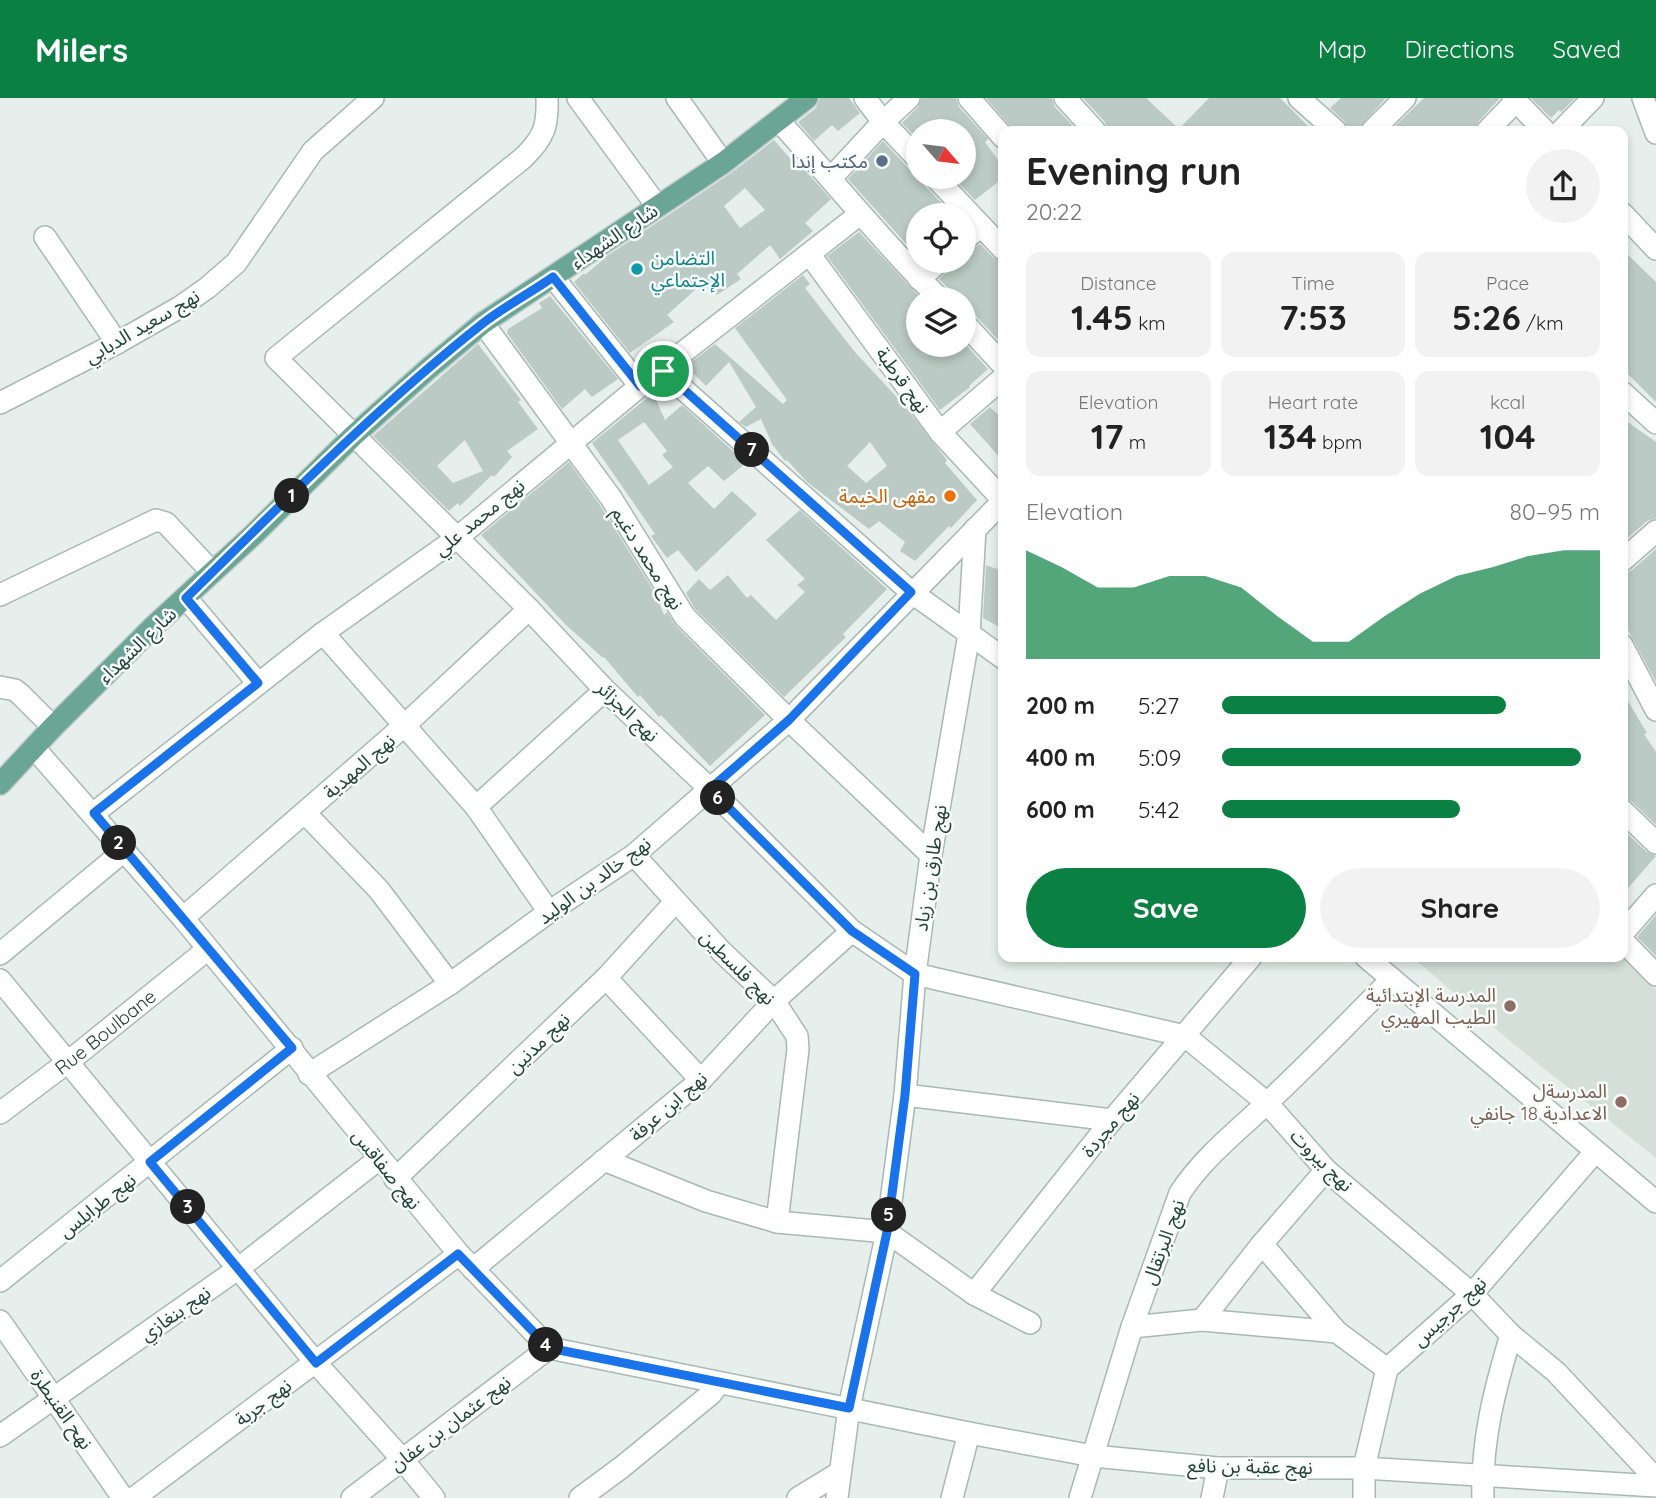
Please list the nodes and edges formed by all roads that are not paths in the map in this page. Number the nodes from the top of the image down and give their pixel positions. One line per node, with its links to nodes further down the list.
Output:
1 (373, 98): 43 (street, نهج سعيد الدبابي)
2 (547, 98): 52 (street, نهج الجزائر)
3 (578, 98): 29 (street)
4 (677, 98): 26 (street)
5 (807, 98): 15 (main road, شارع الشهداء)
6 (865, 98): 16 (street)
7 (909, 98): 16 (street)
8 (969, 98): 23 (street)
9 (1065, 98): 17 (street)
10 (1405, 98): 19 (street)
11 (1593, 98): 22 (street)
12 (1643, 98): 24 (street)
13 (1515, 100): 20 (street); 21 (street)
14 (1311, 102): 18 (street)
15 (779, 121): 26 (main road, شارع الشهداء); 27 (street)
16 (883, 122): 25 (street); 27 (street)
17 (1090, 126)
18 (1332, 126)
19 (1377, 126)
20 (1492, 126)
21 (1540, 126)
22 (1565, 126)
23 (998, 131)
24 (1656, 133)
25 (906, 146)
26 (723, 163): 29 (main road, شارع الشهداء)
27 (831, 178): 30 (street)
28 (948, 189): 32 (street)
29 (657, 206): 38 (main road, شارع الشهداء)
30 (860, 214): 36 (street, نهج محمد علي); 39 (street)
31 (1628, 219): 35 (street)
32 (995, 234): 34 (street)
33 (45, 237): 43 (street)
34 (976, 238)
35 (1656, 249)
36 (810, 255): 45 (street, نهج محمد علي); 51 (street, نهج قرطبة)
37 (926, 273): 39 (street)
38 (553, 277): 41 (main road, شارع الشهداء); 47 (street)
39 (919, 279): 40 (street)
40 (927, 287)
41 (483, 324): 52 (main road, شارع الشهداء); 53 (street, نهج محمد دغيم)
42 (976, 336): 44 (street)
43 (117, 342): 49 (street, نهج سعيد الدبابي)
44 (998, 360)
45 (663, 371): 47 (street, نهج محمد علي); 61 (street)
46 (998, 382): 51 (street)
47 (640, 386): 53 (street, نهج محمد علي)
48 (1628, 398): 50 (street)
49 (0, 403)
50 (1656, 423)
51 (940, 432): 54 (street, نهج قرطبة)
52 (353, 436): 58 (street, نهج الجزائر); 60 (main road, شارع الشهداء)
53 (571, 441): 58 (street, نهج محمد علي); 73 (street, نهج محمد دغيم)
54 (998, 495)
55 (998, 505): 56 (street, نهج خالد بن الوليد)
56 (975, 528): 61 (street, نهج خالد بن الوليد); 66 (street, نهج طارق بن زياد)
57 (1656, 531): 59 (street)
58 (457, 538): 64 (street, نهج الجزائر); 65 (street, نهج محمد علي)
59 (1628, 556)
60 (211, 571): 62 (street); 63 (main road, شارع الشهداء)
61 (911, 592): 66 (street); 73 (street, نهج خالد بن الوليد)
62 (0, 595)
63 (186, 598): 69 (street); 75 (main road, شارع الشهداء)
64 (529, 609): 71 (street, نهج الجزائر); 74 (street, نهج المهدية)
65 (323, 633): 69 (street, نهج محمد علي); 74 (street)
66 (969, 634): 67 (street); 86 (street, نهج طارق بن زياد)
67 (998, 654)
68 (1628, 656): 72 (street)
69 (258, 683): 80 (street, نهج محمد علي)
70 (0, 687): 75 (street)
71 (606, 690): 78 (street, نهج الجزائر); 79 (street)
72 (1656, 710)
73 (789, 720): 78 (street, نهج خالد بن الوليد); 86 (street, نهج محمد دغيم)
74 (405, 725): 79 (street); 81 (street, نهج المهدية)
75 (52, 727): 76 (main road, شارع الشهداء)
76 (35, 749): 77 (main road, شارع الشهداء); 80 (street, نهج صفاقس)
77 (0, 784)
78 (710, 789): 85 (street, نهج خالد بن الوليد); 92 (street, نهج الجزائر)
79 (476, 807): 89 (street)
80 (94, 813): 84 (street, نهج صفاقس)
81 (305, 814): 90 (street, نهج المهدية); 103 (street)
82 (1628, 816): 83 (street)
83 (1656, 843)
84 (125, 850): 90 (street, نهج صفاقس); 95 (street)
85 (634, 855): 88 (street, نهج فلسطين); 89 (street, نهج خالد بن الوليد)
86 (931, 855): 98 (street, نهج طارق بن زياد)
87 (1656, 895): 91 (street)
88 (675, 902): 100 (street, نهج مدنين); 104 (street, نهج فلسطين)
89 (549, 912): 103 (street, نهج خالد بن الوليد)
90 (183, 918): 94 (street, نهج صفاقس)
91 (1628, 927)
92 (852, 931): 98 (street, نهج الجزائر); 104 (street, نهج ابن عرفة)
93 (1628, 946): 99 (street)
94 (208, 949): 106 (street, نهج صفاقس); 107 (street, Rue Boulbane)
95 (0, 954)
96 (1247, 962): 105 (street, نهج مجردة)
97 (1372, 962): 101 (street)
98 (915, 974): 105 (street, نهج بيروت); 110 (street, نهج طارق بن زياد)
99 (1656, 975)
100 (606, 978): 109 (street); 119 (street, نهج مدنين)
101 (1392, 979): 111 (street, نهج البرتقال); 114 (street)
102 (0, 980): 107 (street)
103 (450, 984): 108 (street, نهج خالد بن الوليد)
104 (774, 1001): 109 (street, نهج ابن عرفة); 121 (street, نهج فلسطين)
105 (1185, 1036): 111 (street, نهج بيروت); 113 (street, نهج مجردة)
106 (292, 1048): 108 (street, نهج صفاقس); 117 (street, نهج طرابلس)
107 (68, 1062): 112 (street, Rue Boulbane); 117 (street)
108 (309, 1074): 115 (street, نهج صفاقس)
109 (701, 1080): 116 (street, نهج ابن عرفة)
110 (905, 1095): 113 (street); 122 (street, نهج طارق بن زياد)
111 (1267, 1103): 118 (street, نهج بيروت); 132 (street, نهج البرتقال)
112 (0, 1112)
113 (1112, 1120): 127 (street, نهج مجردة)
114 (1595, 1152): 120 (street); 128 (street, نهج جرجيس)
115 (379, 1159): 119 (street, نهج صفاقس); 125 (street, نهج بنغازي)
116 (604, 1160): 121 (street); 124 (street, نهج ابن عرفة)
117 (150, 1162): 125 (street); 126 (street, نهج طرابلس)
118 (1326, 1170): 123 (street); 128 (street, نهج بيروت)
119 (395, 1179): 124 (street, نهج صفاقس)
120 (1656, 1202)
121 (777, 1222): 122 (street)
122 (887, 1232): 127 (street); 140 (street, نهج طارق بن زياد)
123 (1262, 1244): 129 (street); 133 (street)
124 (466, 1262): 135 (street, نهج صفاقس); 136 (street, نهج جربة)
125 (239, 1268): 136 (street); 139 (street, نهج بنغازي)
126 (0, 1282)
127 (974, 1294): 131 (street)
128 (1472, 1294): 134 (street, نهج بيروت); 137 (street, نهج جرجيس)
129 (1202, 1320): 132 (street); 133 (street)
130 (0, 1321): 139 (street, نهح القنيطرة)
131 (1030, 1324)
132 (1132, 1327): 143 (street, نهج البرتقال)
133 (1337, 1332): 137 (street)
134 (1511, 1335): 148 (street); 149 (street, نهج بيروت)
135 (549, 1348): 138 (street); 144 (street, نهج عثمان بن عفان)
136 (316, 1363): 144 (street); 152 (street, نهج جربة)
137 (1387, 1369): 146 (street)
138 (719, 1383): 140 (street); 155 (street)
139 (55, 1396): 142 (street, نهج بنغازي); 151 (street, نهح القنيطرة)
140 (849, 1408): 141 (street, نهج عقبة بن نافع); 147 (street, نهج طارق بن زياد)
141 (969, 1433): 143 (street, نهج عقبة بن نافع); 158 (street)
142 (0, 1436)
143 (1093, 1455): 145 (street, نهج عقبة بن نافع); 159 (street, نهج البرتقال)
144 (402, 1459): 153 (street, نهج عثمان بن عفان); 154 (street)
145 (1218, 1468): 146 (street, نهج عقبة بن نافع); 160 (street)
146 (1364, 1468): 148 (street, نهج عقبة بن نافع); 161 (street)
147 (839, 1473): 156 (street); 157 (street, نهج طارق بن زياد)
148 (1482, 1476): 150 (street, نهج عقبة بن نافع); 162 (street)
149 (1656, 1479)
150 (1656, 1486)
151 (123, 1498)
152 (134, 1498)
153 (352, 1498)
154 (434, 1498)
155 (580, 1498)
156 (798, 1498)
157 (836, 1498)
158 (952, 1498)
159 (1080, 1498)
160 (1212, 1498)
161 (1364, 1498)
162 (1483, 1498)

